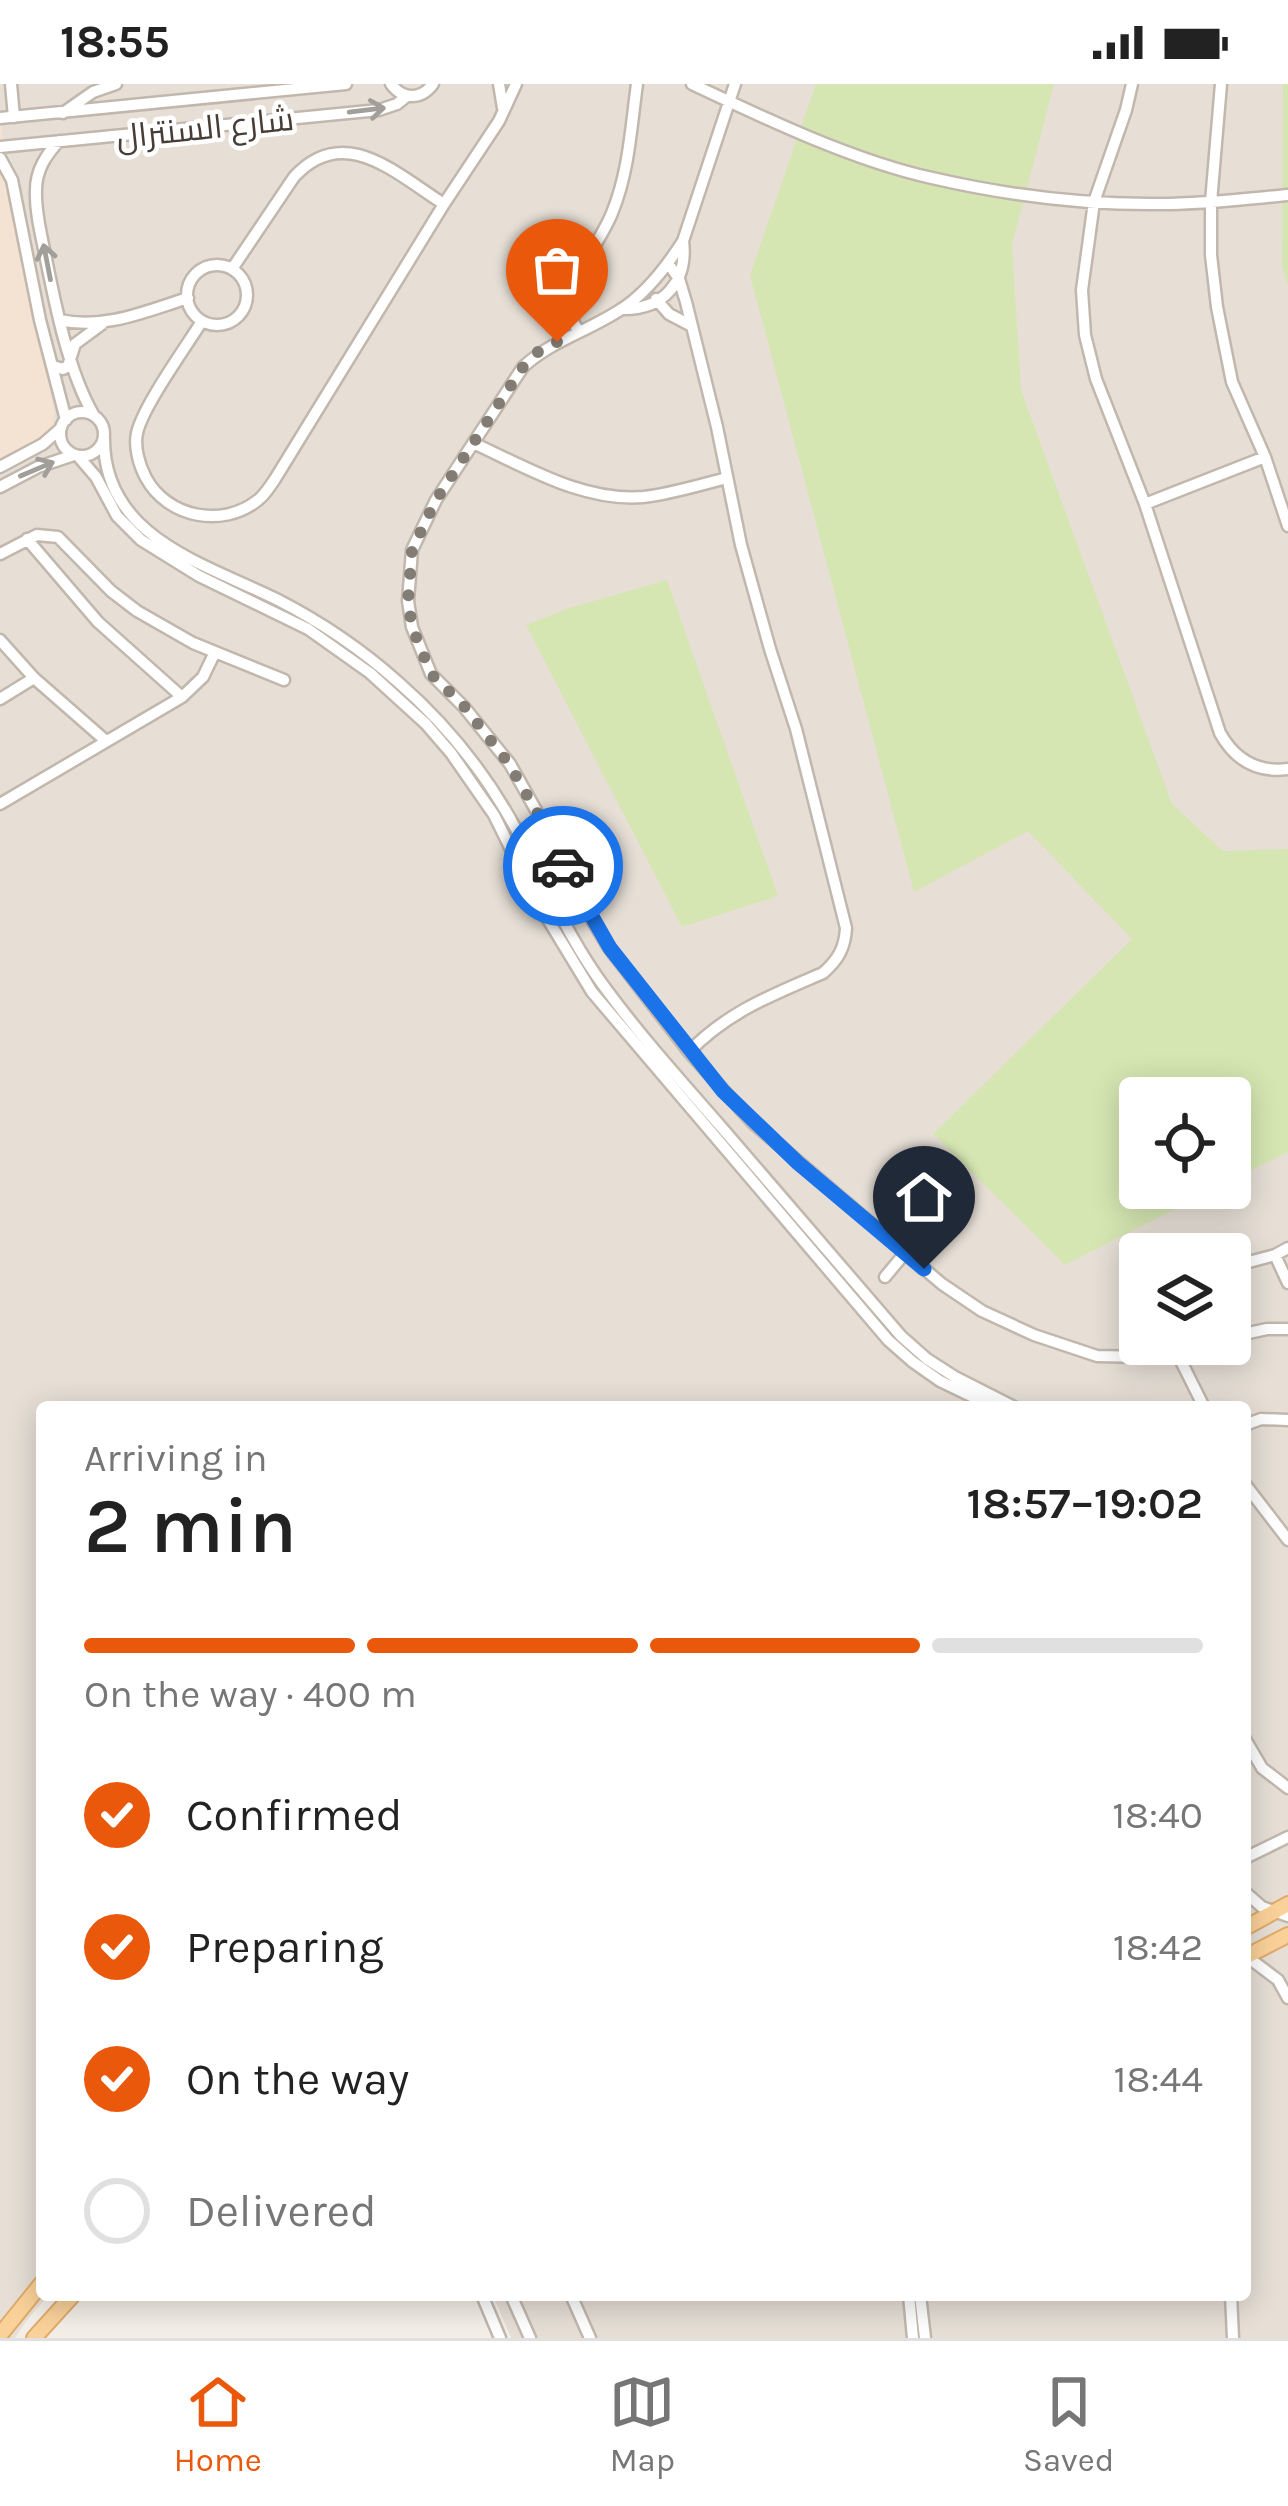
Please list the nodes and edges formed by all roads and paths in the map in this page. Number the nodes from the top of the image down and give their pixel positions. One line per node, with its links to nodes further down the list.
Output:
1 (11, 84): 18 (street)
2 (116, 84): 17 (street)
3 (346, 84): 15 (street, شارع السنترال)
4 (391, 84): 13 (street)
5 (433, 84): 13 (street, شارع السنترال)
6 (499, 84): 16 (street)
7 (516, 84): 16 (street)
8 (637, 84): 42 (street)
9 (692, 84): 14 (street)
10 (735, 84): 14 (street)
11 (1132, 84): 26 (street)
12 (1220, 84): 27 (street)
13 (407, 96): 20 (street, شارع السنترال, one-way to 13)
14 (730, 102): 26 (street); 30 (street)
15 (141, 104): 17 (street, شارع السنترال); 20 (street)
16 (504, 112): 28 (street)
17 (63, 113): 18 (street, شارع السنترال)
18 (14, 117): 19 (street, شارع السنترال)
19 (0, 118)
20 (145, 133): 21 (street, شارع السنترال)
21 (59, 141): 22 (street, شارع السنترال); 25 (street)
22 (0, 147)
23 (0, 158): 29 (street)
24 (1288, 195): 27 (street)
25 (37, 202): 29 (street); 38 (street, one-way to 25)
26 (1094, 202): 27 (street); 54 (street)
27 (1211, 202): 50 (street)
28 (444, 204): 32 (street); 39 (street)
29 (17, 205): 44 (street)
30 (683, 241): 31 (street); 33 (street)
31 (668, 263): 33 (street); 34 (street)
32 (232, 269): 35 (street); 39 (street)
33 (679, 279): 36 (street); 41 (street)
34 (650, 284): 36 (street); 37 (street)
35 (188, 298): 39 (street); 40 (street)
36 (658, 302): 37 (street); 41 (street)
37 (622, 309): 42 (street)
38 (60, 320): 40 (street); 43 (street)
39 (202, 321)
40 (105, 322): 43 (street)
41 (690, 326): 52 (street)
42 (579, 332): 48 (street)
43 (71, 355): 44 (street); 45 (street)
44 (53, 366): 46 (street)
45 (92, 414): 46 (street); 47 (street)
46 (64, 423): 49 (street); 51 (street)
47 (104, 438): 49 (street); 68 (street)
48 (473, 443): 52 (street); 67 (street)
49 (77, 455): 53 (street, one-way to 49); 68 (street)
50 (1265, 457): 54 (street); 55 (street)
51 (0, 467)
52 (727, 478): 67 (street)
53 (0, 487)
54 (1144, 504): 65 (street)
55 (1288, 526)
56 (27, 539): 57 (street); 59 (street); 62 (street)
57 (0, 554)
58 (2, 647): 60 (street)
59 (215, 652): 61 (street); 62 (street)
60 (34, 678): 63 (street); 64 (street)
61 (284, 680)
62 (182, 697): 64 (street)
63 (0, 699)
64 (106, 741): 66 (street)
65 (1288, 769)
66 (0, 804)
67 (689, 1052): 70 (street)
68 (694, 1105): 79 (street); 80 (street)
69 (1288, 1247): 71 (street)
70 (905, 1253): 73 (street); 77 (street)
71 (1275, 1255): 72 (street); 74 (street)
72 (1251, 1261)
73 (886, 1277)
74 (1288, 1283)
75 (1288, 1329): 76 (street)
76 (1251, 1333)
77 (1119, 1356)
78 (1185, 1365): 81 (street)
79 (982, 1401)
80 (1002, 1401)
81 (1201, 1401)
82 (1288, 1420): 83 (street)
83 (1251, 1423)
84 (1251, 1492): 85 (street)
85 (1288, 1540)
86 (1251, 1749): 87 (street)
87 (1288, 1788)
88 (1288, 1837): 89 (street)
89 (1251, 1855)
90 (1251, 1900): 91 (street)
91 (1283, 1911): 92 (main road)
92 (1251, 1925)
93 (1288, 1935): 94 (main road)
94 (1251, 1954)
95 (1251, 1960): 97 (street)
96 (1284, 1965): 97 (street)
97 (1278, 1980): 98 (street)
98 (1288, 1998)
99 (36, 2290): 107 (main road)
100 (68, 2301): 108 (main road)
101 (485, 2301): 109 (street)
102 (514, 2301): 110 (street)
103 (574, 2301): 111 (street)
104 (909, 2301): 112 (street)
105 (921, 2301): 113 (street)
106 (1232, 2301): 114 (street)
107 (0, 2335)
108 (34, 2338)
109 (500, 2338)
110 (530, 2338)
111 (590, 2338)
112 (913, 2338)
113 (925, 2338)
114 (1233, 2338)

